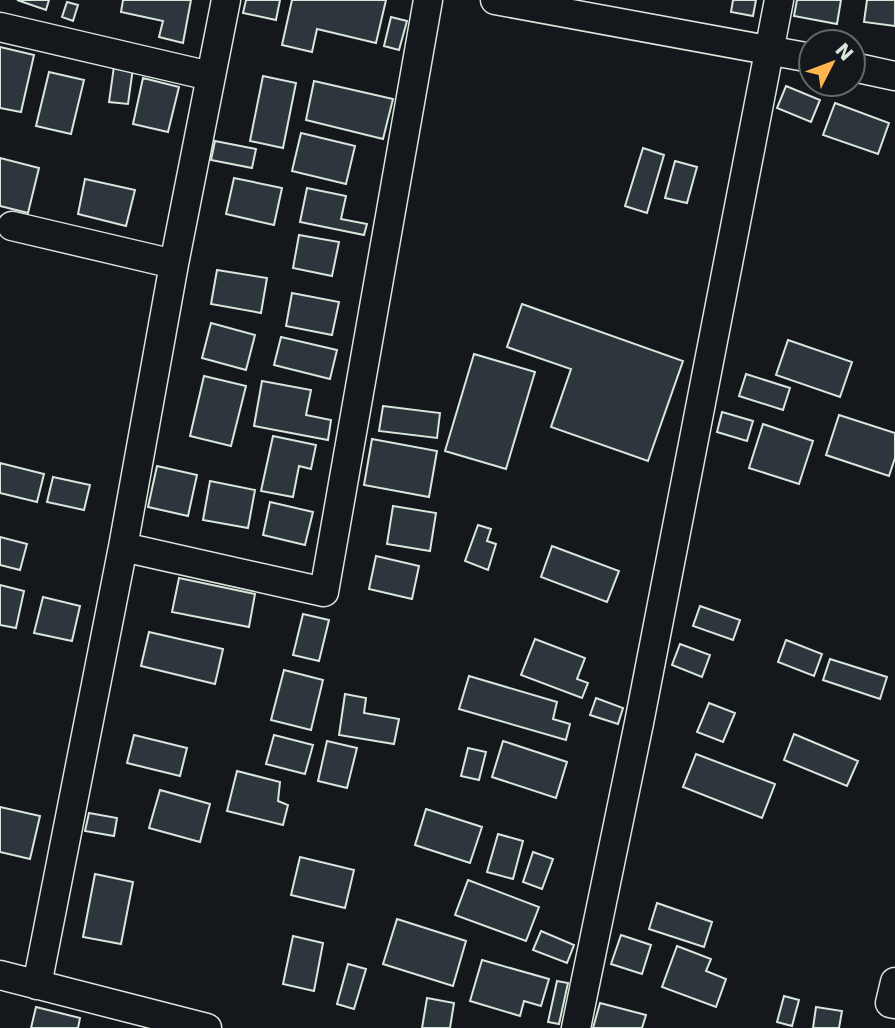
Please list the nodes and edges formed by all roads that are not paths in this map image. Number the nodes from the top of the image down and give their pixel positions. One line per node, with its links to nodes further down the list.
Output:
1 (226, 0): 9 (street)
2 (428, 0): 13 (street)
3 (495, 0): 6 (street)
4 (779, 0): 6 (street)
5 (0, 27): 9 (street)
6 (770, 49): 7 (street); 20 (street)
7 (797, 55)
8 (867, 70): 10 (street)
9 (210, 76): 12 (street)
10 (895, 76)
11 (12, 226): 12 (street)
12 (174, 264): 13 (street)
13 (123, 547): 16 (street)
14 (0, 975): 16 (street)
15 (895, 982): 17 (street)
16 (37, 985): 18 (street)
17 (895, 1004)
18 (138, 1020): 19 (street)
19 (207, 1028)
20 (576, 1028)

